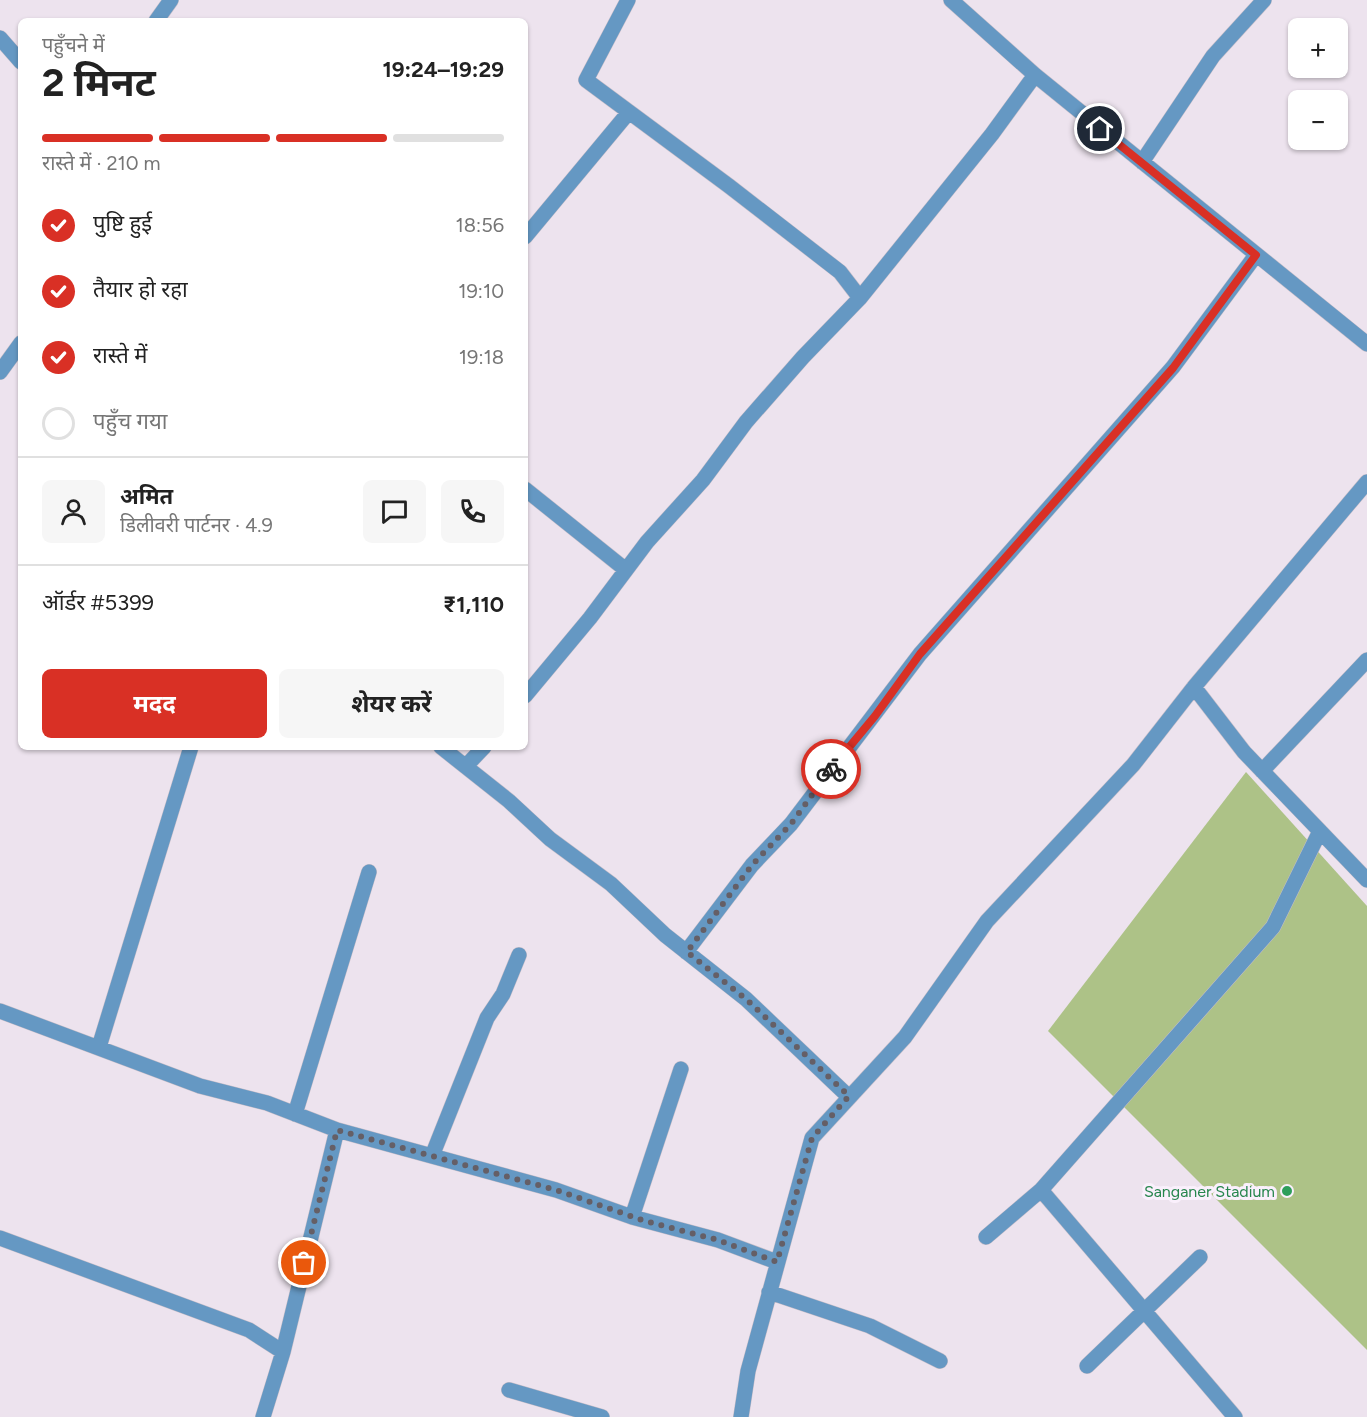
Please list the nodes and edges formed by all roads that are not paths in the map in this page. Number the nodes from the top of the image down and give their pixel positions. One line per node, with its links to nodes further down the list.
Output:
1 (171, 0): 5 (street)
2 (627, 0): 9 (street)
3 (951, 0): 8 (street)
4 (1264, 0): 10 (street)
5 (158, 18)
6 (0, 38): 7 (street)
7 (18, 59)
8 (1035, 75): 10 (street); 13 (street)
9 (629, 112): 11 (street); 13 (street)
10 (1142, 162): 12 (street)
11 (528, 233)
12 (1256, 255): 14 (street); 31 (street)
13 (860, 298): 19 (street)
14 (1367, 344)
15 (18, 347): 16 (street)
16 (0, 372)
17 (1367, 483): 21 (street)
18 (528, 491): 19 (street)
19 (626, 570): 22 (street)
20 (1367, 660): 27 (street)
21 (1194, 687): 27 (street); 36 (street)
22 (528, 692)
23 (190, 750): 34 (street)
24 (445, 750): 26 (street)
25 (481, 750): 26 (street)
26 (466, 766): 31 (street)
27 (1262, 771): 28 (street)
28 (1320, 831): 30 (street); 40 (street)
29 (369, 872): 37 (street)
30 (1367, 880)
31 (687, 952): 36 (street)
32 (519, 955): 39 (street)
33 (0, 1011): 34 (street)
34 (99, 1047): 37 (street)
35 (681, 1069): 41 (street)
36 (849, 1096): 45 (street)
37 (296, 1114): 38 (street)
38 (337, 1130): 39 (street); 48 (street)
39 (432, 1156): 41 (street)
40 (1041, 1190): 42 (street); 47 (street)
41 (632, 1217): 45 (street)
42 (986, 1237)
43 (0, 1238): 48 (street)
44 (1200, 1257): 47 (street)
45 (777, 1262): 46 (street)
46 (769, 1292): 49 (street); 54 (street)
47 (1145, 1312): 50 (street); 55 (street)
48 (283, 1352): 52 (street)
49 (940, 1361)
50 (1087, 1366)
51 (509, 1390): 53 (street)
52 (263, 1417)
53 (602, 1417)
54 (741, 1417)
55 (1235, 1417)

